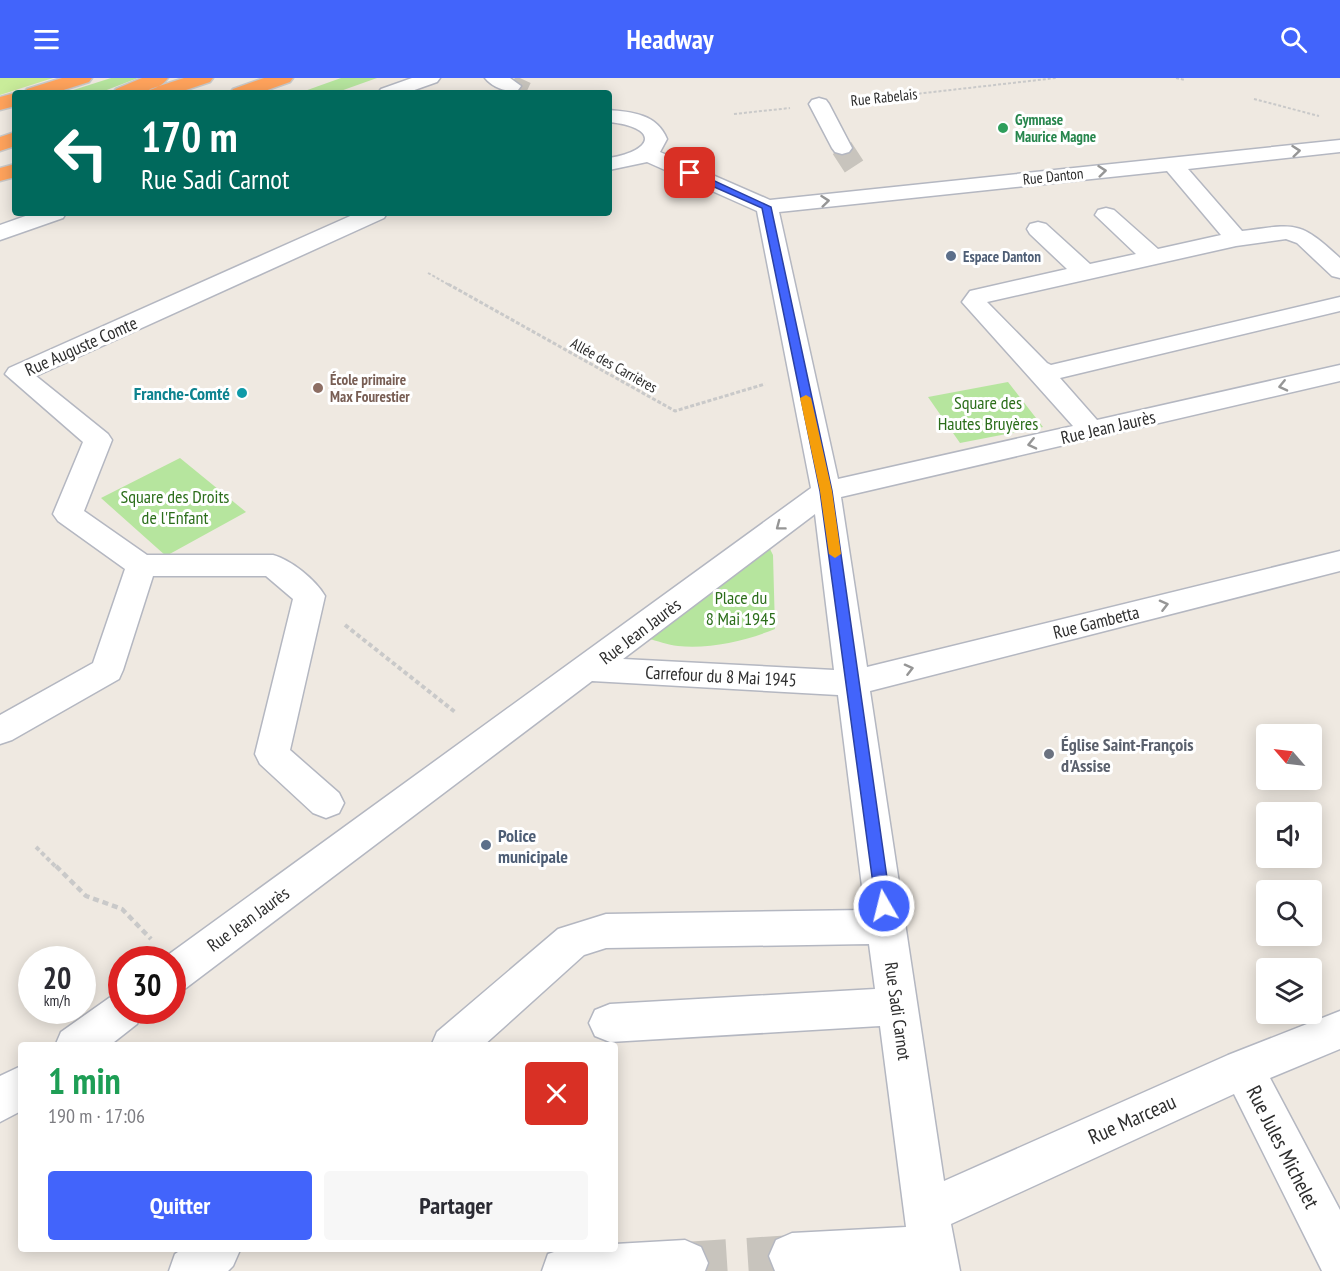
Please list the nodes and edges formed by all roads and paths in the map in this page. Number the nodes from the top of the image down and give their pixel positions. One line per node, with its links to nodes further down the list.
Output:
1 (82, 78): 9 (highway)
2 (158, 78): 10 (highway)
3 (203, 78): 11 (highway)
4 (284, 78): 12 (highway)
5 (430, 78): 13 (street)
6 (1056, 78): 15 (path, Rue Rabelais)
7 (1176, 78): 8 (path)
8 (1185, 80)
9 (44, 90)
10 (130, 90)
11 (166, 90)
12 (249, 90)
13 (396, 90)
14 (1254, 99): 18 (path)
15 (819, 104): 16 (path, Rue Rabelais); 20 (street, Rue Rabelais)
16 (734, 114)
17 (612, 116): 21 (street)
18 (1326, 117)
19 (1340, 146): 23 (street, Rue Danton, one-way to 19)
20 (842, 148)
21 (647, 154): 22 (street); 26 (street)
22 (612, 164)
23 (1173, 164): 25 (street, Rue Danton, one-way to 23); 32 (street)
24 (862, 177): 25 (street)
25 (874, 196): 26 (street, Rue Danton, one-way to 25)
26 (767, 207): 40 (street, Rue Sadi Carnot)
27 (1106, 215): 33 (street)
28 (47, 216): 31 (street)
29 (369, 216): 44 (street, Rue Auguste Comte)
30 (1038, 229): 36 (street)
31 (0, 233)
32 (1236, 239): 33 (street); 34 (street)
33 (1154, 258): 36 (street)
34 (1340, 272)
35 (428, 273): 40 (path, Allée des Carrières)
36 (1085, 273): 38 (street)
37 (1340, 304): 38 (street)
38 (1038, 369): 41 (street)
39 (1340, 373): 41 (street, Rue Jean Jaurès, one-way to 41)
40 (800, 374): 42 (street, Rue Sadi Carnot)
41 (1091, 430): 42 (street, Rue Jean Jaurès, one-way to 42)
42 (826, 491): 46 (street, Rue Jean Jaurès, one-way to 46); 47 (street, Rue Sadi Carnot)
43 (1340, 561): 47 (street, Rue Gambetta, one-way to 43)
44 (141, 566): 45 (street); 49 (street)
45 (309, 596): 48 (path); 50 (street)
46 (589, 669): 47 (street, Carrefour du 8 Mai 1945); 54 (street, Rue Jean Jaurès)
47 (853, 683): 52 (street, Rue Sadi Carnot)
48 (454, 712)
49 (0, 731)
50 (326, 803)
51 (36, 847): 53 (path)
52 (886, 927): 55 (street, Rue Sadi Carnot); 60 (street)
53 (153, 946)
54 (186, 947)
55 (897, 1006): 57 (street); 64 (street, Rue Sadi Carnot)
56 (108, 1022): 59 (street)
57 (610, 1023)
58 (1340, 1030): 61 (street, Rue Marceau)
59 (81, 1042)
60 (457, 1042)
61 (1243, 1069): 64 (street, Rue Marceau); 67 (street, Rue Jules Michelet)
62 (18, 1088): 63 (street)
63 (0, 1101)
64 (932, 1244): 66 (street)
65 (215, 1252): 69 (street)
66 (792, 1256)
67 (1340, 1257)
68 (685, 1263): 70 (street)
69 (192, 1271)
70 (565, 1271)

